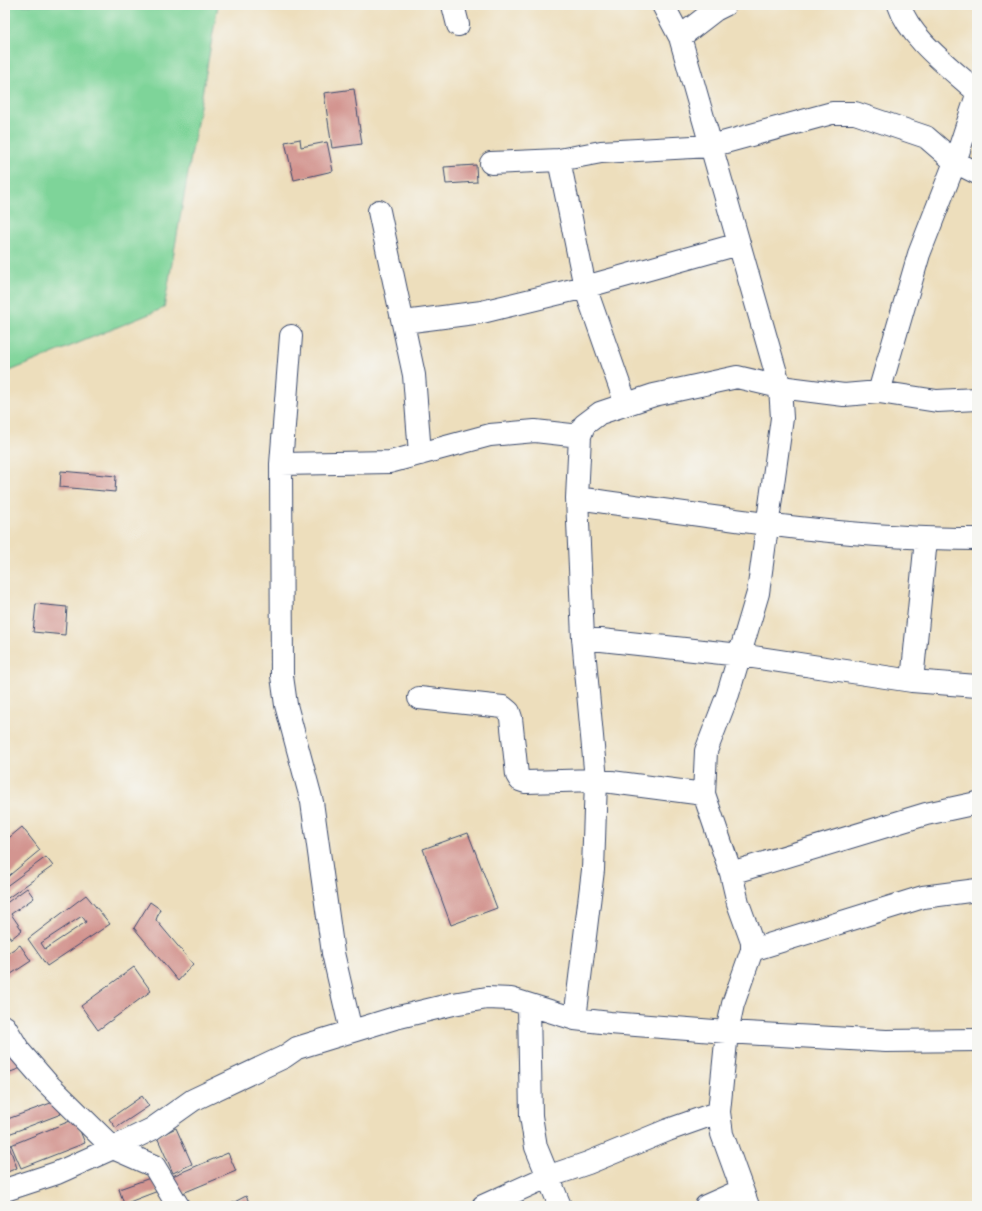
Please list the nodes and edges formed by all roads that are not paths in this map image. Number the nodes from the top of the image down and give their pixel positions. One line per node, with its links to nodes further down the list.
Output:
1 (663, 5): 4 (street)
2 (725, 5): 4 (street)
3 (899, 5): 5 (street)
4 (680, 37): 7 (street)
5 (977, 92)
6 (977, 95): 9 (street)
7 (711, 146): 8 (street); 9 (street); 13 (street)
8 (559, 160): 10 (street); 14 (street)
9 (955, 162): 11 (street); 18 (street)
10 (491, 163)
11 (977, 173)
12 (379, 211): 15 (street)
13 (739, 244): 14 (street); 17 (street)
14 (585, 287): 15 (street); 20 (street)
15 (404, 322): 22 (street)
16 (290, 336): 23 (street)
17 (780, 387): 18 (street); 20 (street); 25 (street)
18 (879, 392): 19 (street)
19 (977, 399)
20 (626, 404): 21 (street)
21 (580, 436): 22 (street); 24 (street)
22 (420, 454): 23 (street)
23 (281, 464): 42 (street)
24 (577, 498): 25 (street); 28 (street)
25 (767, 524): 26 (street); 29 (street)
26 (926, 539): 27 (street); 30 (street)
27 (977, 539)
28 (583, 638): 29 (street); 33 (street)
29 (740, 655): 30 (street); 34 (street)
30 (912, 681): 31 (street)
31 (977, 686)
32 (419, 698): 33 (street)
33 (596, 780): 34 (street); 40 (street)
34 (704, 794): 36 (street)
35 (977, 803): 36 (street)
36 (731, 873): 38 (street)
37 (977, 890): 38 (street)
38 (752, 950): 43 (street)
39 (529, 1006): 40 (street); 42 (street); 47 (street)
40 (576, 1019): 43 (street)
41 (5, 1027): 46 (street)
42 (351, 1031): 46 (street)
43 (727, 1032): 44 (street); 45 (street)
44 (977, 1040)
45 (719, 1112): 47 (street); 49 (street)
46 (113, 1148): 48 (street); 50 (street)
47 (547, 1177): 51 (street); 52 (street)
48 (5, 1190)
49 (745, 1198): 53 (street)
50 (178, 1206)
51 (483, 1206)
52 (560, 1206)
53 (706, 1206)

